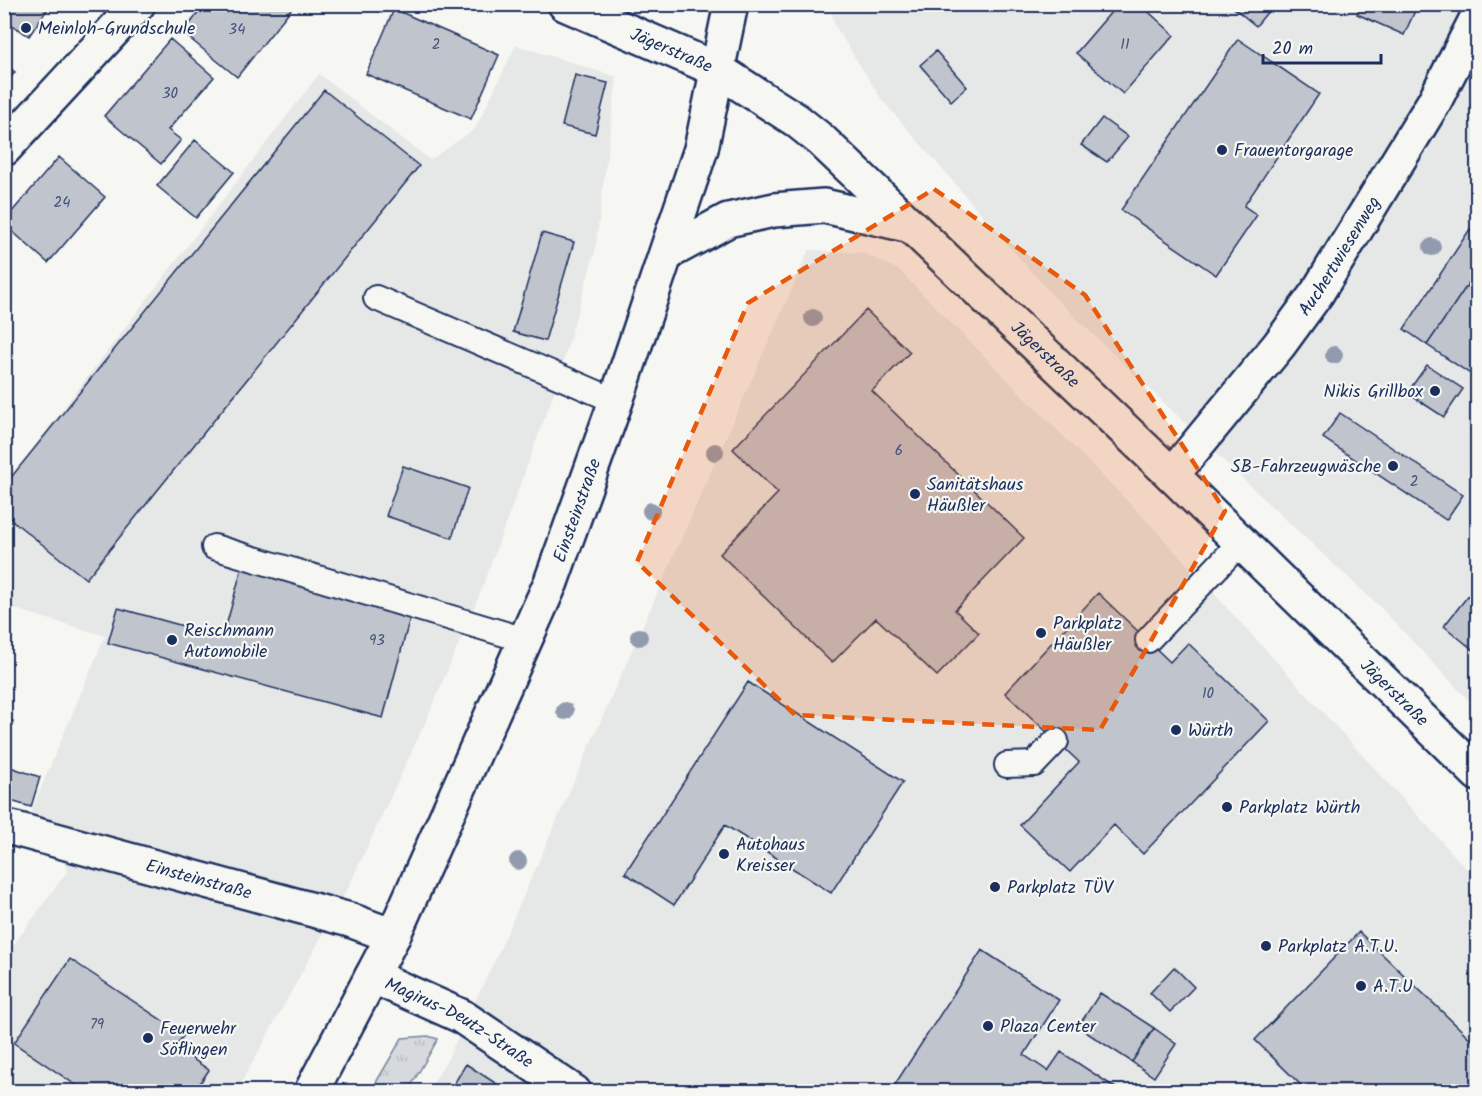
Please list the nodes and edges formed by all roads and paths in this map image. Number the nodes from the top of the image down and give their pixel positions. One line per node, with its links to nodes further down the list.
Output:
1 (138, 4): 6 (street)
2 (565, 4): 5 (street, Jägerstraße)
3 (731, 4): 5 (street, Einsteinstraße)
4 (1478, 16): 11 (street, Auchertwiesenweg)
5 (718, 70): 7 (street, Jägerstraße); 8 (street, Einsteinstraße)
6 (9, 135)
7 (912, 226): 8 (street); 11 (street, Jägerstraße)
8 (667, 253): 10 (street, Einsteinstraße)
9 (376, 298): 10 (lane)
10 (616, 401): 14 (street, Einsteinstraße)
11 (1172, 475): 12 (street, Jägerstraße)
12 (1241, 543): 15 (lane); 18 (street, Jägerstraße)
13 (214, 547): 14 (lane)
14 (525, 640): 20 (street, Einsteinstraße)
15 (1148, 640)
16 (1056, 741): 17 (lane)
17 (1007, 765)
18 (1478, 774)
19 (4, 826): 20 (street, Einsteinstraße)
20 (393, 936): 21 (street, Einsteinstraße)
21 (372, 976): 22 (street, Einsteinstraße); 23 (street, Magirus-Deutz-Straße)
22 (311, 1092)
23 (574, 1092)

